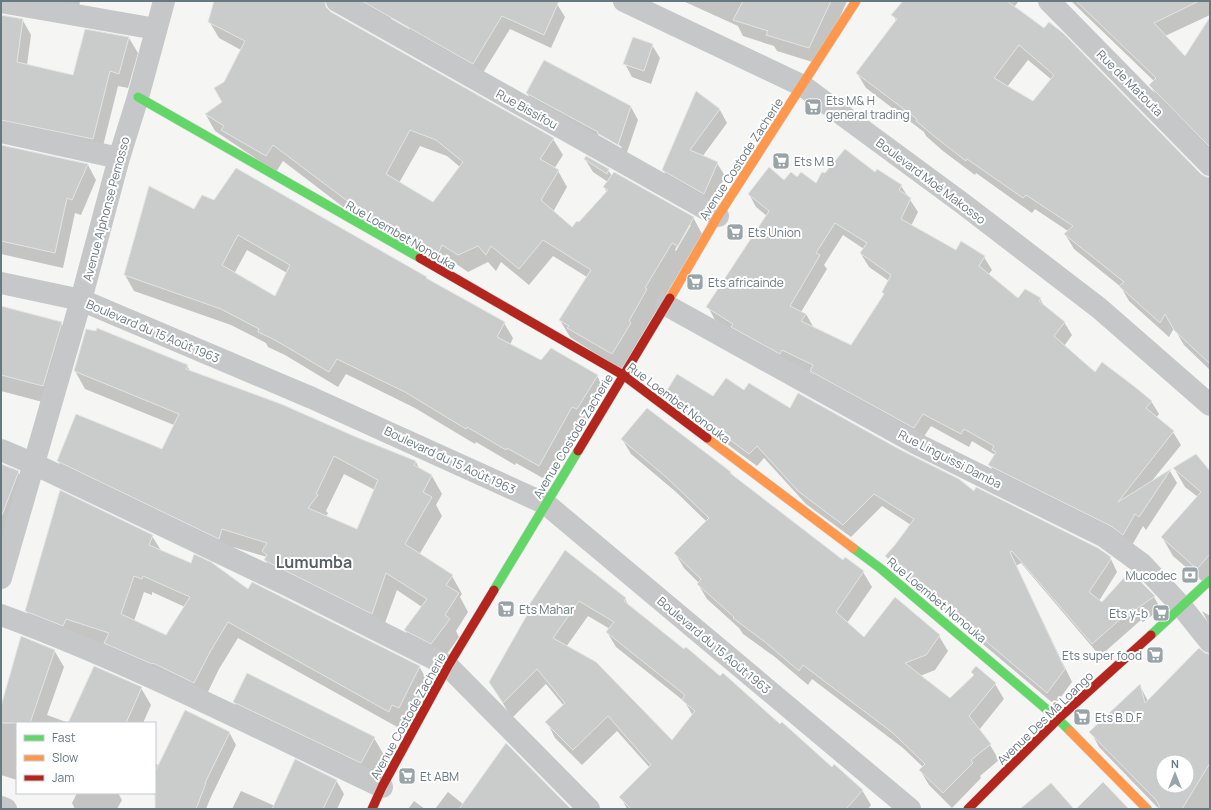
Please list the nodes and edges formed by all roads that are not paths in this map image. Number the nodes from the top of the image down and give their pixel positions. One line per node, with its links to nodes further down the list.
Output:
1 (164, 1): 7 (street, Avenue Alphonse Pemosso)
2 (337, 1): 13 (street, Rue Bissifou)
3 (624, 1): 8 (street, Boulevard Moé Makosso)
4 (856, 1): 8 (street, Avenue Costode Zacherie)
5 (1049, 1): 12 (street, Rue de Matouta)
6 (1, 2): 7 (street)
7 (156, 29): 9 (street, Avenue Alphonse Pemosso)
8 (802, 86): 13 (street, Avenue Costode Zacherie); 18 (street, Boulevard Moé Makosso)
9 (138, 98): 11 (street, Avenue Alphonse Pemosso); 17 (street, Rue Loembet Nonouka)
10 (1, 132): 11 (street)
11 (119, 158): 15 (street, Avenue Alphonse Pemosso)
12 (1210, 165)
13 (718, 216): 16 (street, Avenue Costode Zacherie)
14 (1, 283): 15 (street, Boulevard du 15 Août 1963)
15 (82, 300): 20 (street, Avenue Alphonse Pemosso); 21 (street, Boulevard du 15 Août 1963)
16 (666, 306): 17 (street, Avenue Costode Zacherie); 25 (street, Rue Linguissi Damba)
17 (624, 375): 21 (street, Avenue Costode Zacherie); 29 (street, Rue Loembet Nonouka)
18 (1210, 405)
19 (1, 450): 20 (street)
20 (34, 464): 22 (street, Avenue Alphonse Pemosso); 28 (street)
21 (546, 504): 28 (street, Avenue Costode Zacherie); 35 (street, Boulevard du 15 Août 1963)
22 (5, 552): 23 (street, Avenue Alphonse Pemosso)
23 (1, 578)
24 (1210, 580): 25 (street, Avenue Des Mâ Loango)
25 (1182, 607): 27 (street, Rue Linguissi Damba); 29 (street, Avenue Des Mâ Loango)
26 (1, 615): 30 (street)
27 (1210, 642)
28 (448, 666): 30 (street, Avenue Costode Zacherie); 34 (street)
29 (1058, 718): 36 (street, Avenue Des Mâ Loango); 37 (street, Rue Loembet Nonouka)
30 (382, 787): 33 (street, Avenue Costode Zacherie)
31 (1, 807): 32 (street)
32 (6, 809)
33 (372, 809)
34 (589, 809)
35 (910, 809)
36 (968, 809)
37 (1147, 809)

